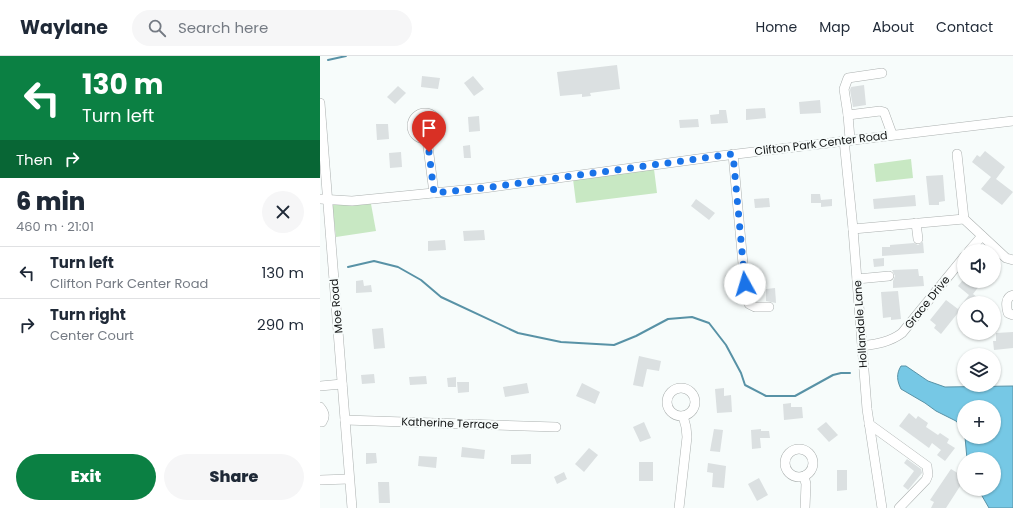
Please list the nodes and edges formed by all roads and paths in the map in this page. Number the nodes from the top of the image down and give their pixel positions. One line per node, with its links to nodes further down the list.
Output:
1 (882, 73): 3 (street, Hollandale Lane)
2 (320, 103): 11 (street, Moe Road)
3 (848, 115): 5 (street); 7 (street, Hollandale Lane)
4 (1013, 121): 5 (street, Clifton Park Center Road)
5 (892, 134): 7 (street, Clifton Park Center Road)
6 (427, 139): 10 (street)
7 (847, 140): 8 (street, Clifton Park Center Road); 14 (street, Hollandale Lane)
8 (733, 154): 10 (street, Clifton Park Center Road); 23 (street)
9 (957, 154): 12 (street)
10 (434, 193): 11 (street, Clifton Park Center Road)
11 (324, 200): 26 (street, Moe Road)
12 (964, 219): 13 (street); 15 (street)
13 (916, 224): 14 (street); 16 (street)
14 (853, 228): 21 (street, Hollandale Lane)
15 (982, 236): 17 (street); 18 (street)
16 (918, 239)
17 (975, 244)
18 (1013, 260)
19 (957, 266): 25 (street, Grace Drive)
20 (888, 276): 21 (street)
21 (857, 279): 25 (street, Hollandale Lane)
22 (1013, 295): 24 (street)
23 (769, 307)
24 (1013, 315)
25 (862, 346): 32 (street, Hollandale Lane)
26 (342, 384): 27 (street); 30 (street, Moe Road)
27 (320, 386)
28 (320, 407): 31 (street)
29 (683, 416): 38 (street)
30 (345, 420): 33 (street, Katherine Terrace); 35 (street, Moe Road)
31 (320, 422)
32 (869, 424): 40 (street, Hollandale Lane); 41 (street)
33 (556, 426)
34 (804, 476): 39 (street)
35 (349, 479): 36 (street); 37 (street, Moe Road)
36 (320, 480)
37 (352, 508)
38 (679, 508)
39 (805, 508)
40 (882, 508)
41 (899, 508)

